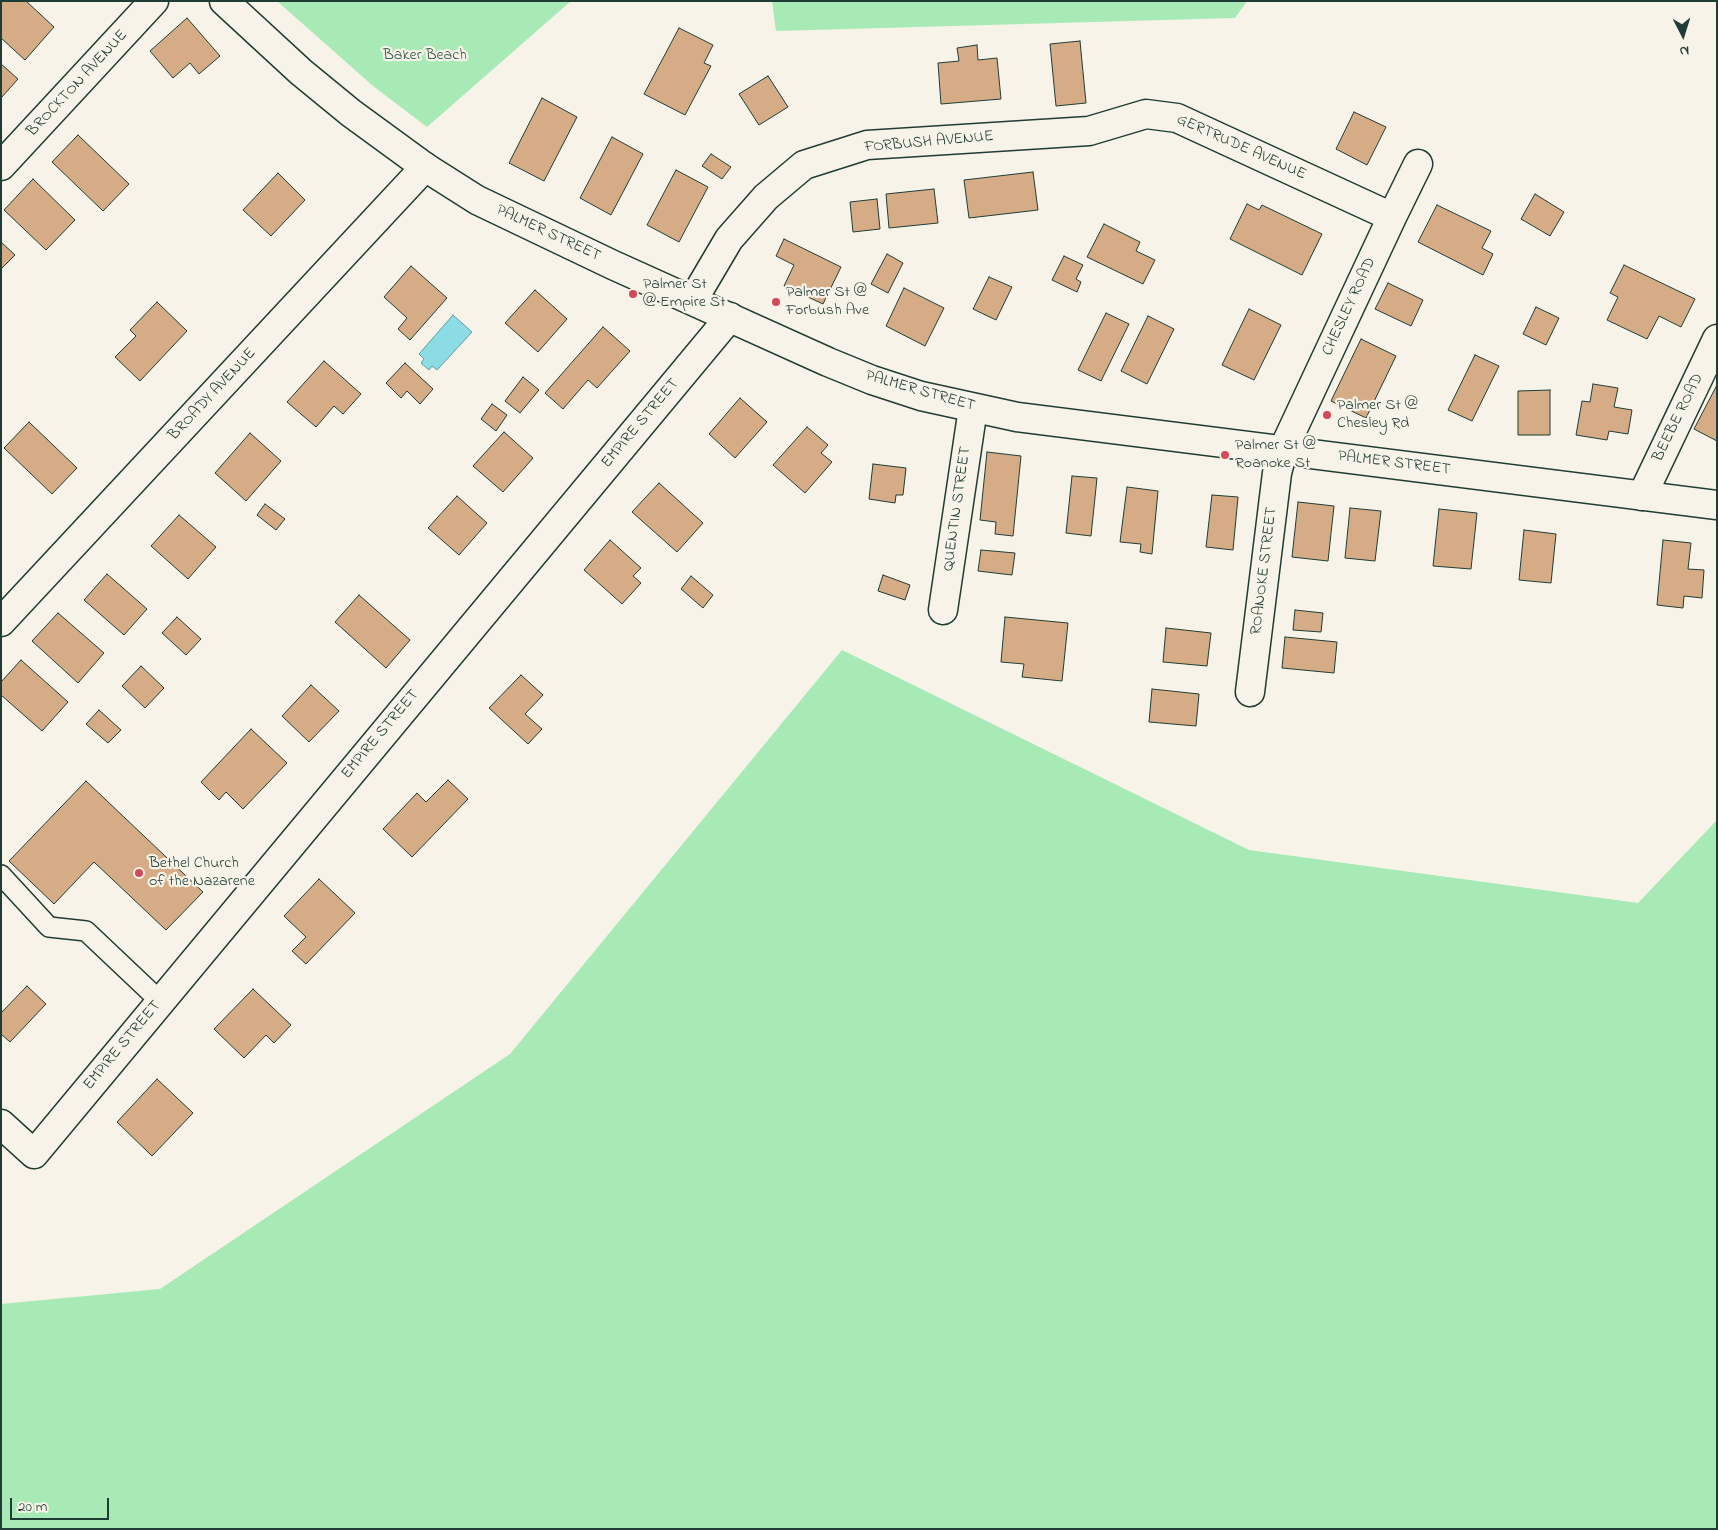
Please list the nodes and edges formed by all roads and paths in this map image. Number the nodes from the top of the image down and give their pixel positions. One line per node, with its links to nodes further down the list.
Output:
1 (154, 1): 5 (street, BROCKTON AVENUE)
2 (224, 1): 6 (street, PALMER STREET)
3 (1054, 133): 7 (street, GERTRUDE AVENUE); 8 (street, FORBUSH AVENUE)
4 (1418, 164): 7 (street, CHESLEY ROAD)
5 (1, 166)
6 (425, 167): 8 (street, PALMER STREET); 16 (street, BROADY AVENUE)
7 (1392, 217): 12 (street, CHESLEY ROAD)
8 (693, 300): 9 (street, PALMER STREET)
9 (730, 317): 11 (street, PALMER STREET); 19 (street, EMPIRE STREET)
10 (1717, 339): 13 (street, BEEBE ROAD)
11 (973, 408): 12 (street, PALMER STREET); 15 (street, QUENTIN STREET)
12 (1283, 450): 13 (street, PALMER STREET); 17 (street, ROANOKE STREET)
13 (1642, 496): 14 (street, PALMER STREET)
14 (1717, 505)
15 (944, 610)
16 (1, 622)
17 (1250, 692)
18 (1, 875): 19 (lane)
19 (160, 1001): 20 (street, EMPIRE STREET)
20 (1, 1124)

